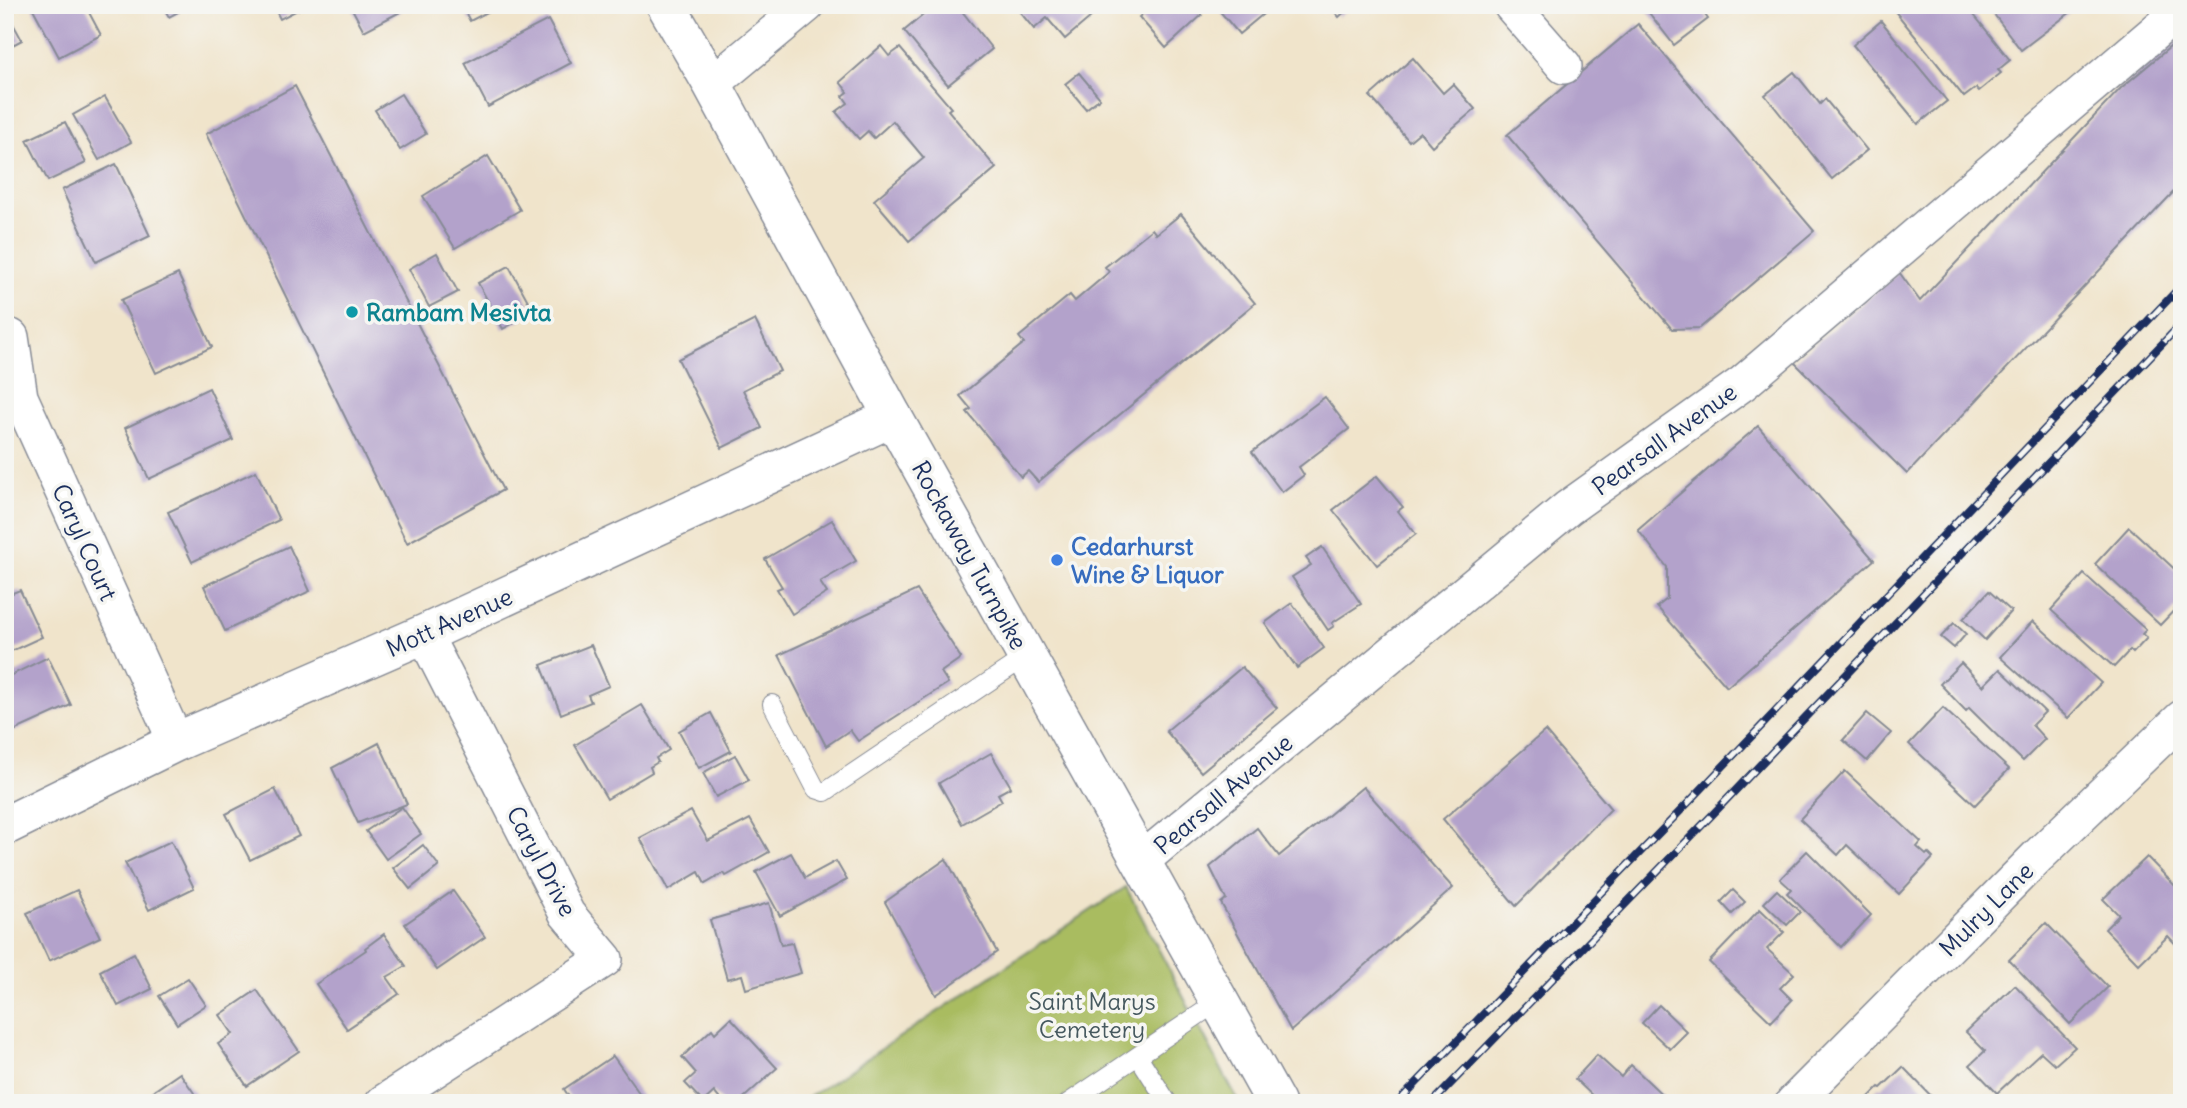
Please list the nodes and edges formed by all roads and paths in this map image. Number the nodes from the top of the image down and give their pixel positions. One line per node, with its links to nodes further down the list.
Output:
1 (666, 5): 6 (main road, Rockaway Turnpike)
2 (807, 5): 6 (street)
3 (1511, 5): 5 (street)
4 (2182, 9): 15 (street, Pearsall Avenue)
5 (1564, 66)
6 (712, 84): 8 (main road, Rockaway Turnpike)
7 (11, 337): 13 (street, Caryl Court)
8 (893, 417): 9 (main road, Mott Avenue); 10 (main road, Rockaway Turnpike)
9 (424, 635): 13 (main road, Mott Avenue); 18 (street, Caryl Drive)
10 (1027, 656): 11 (lane); 15 (main road, Rockaway Turnpike)
11 (772, 704)
12 (2182, 718): 22 (street, Mulry Lane)
13 (176, 742): 14 (main road, Mott Avenue)
14 (5, 827)
15 (1141, 862): 16 (main road, Rockaway Turnpike)
16 (1219, 1001): 17 (lane); 21 (main road, Rockaway Turnpike)
17 (1138, 1055): 19 (lane); 20 (lane)
18 (383, 1103)
19 (1068, 1103)
20 (1168, 1103)
21 (1276, 1103)
22 (1793, 1103)

